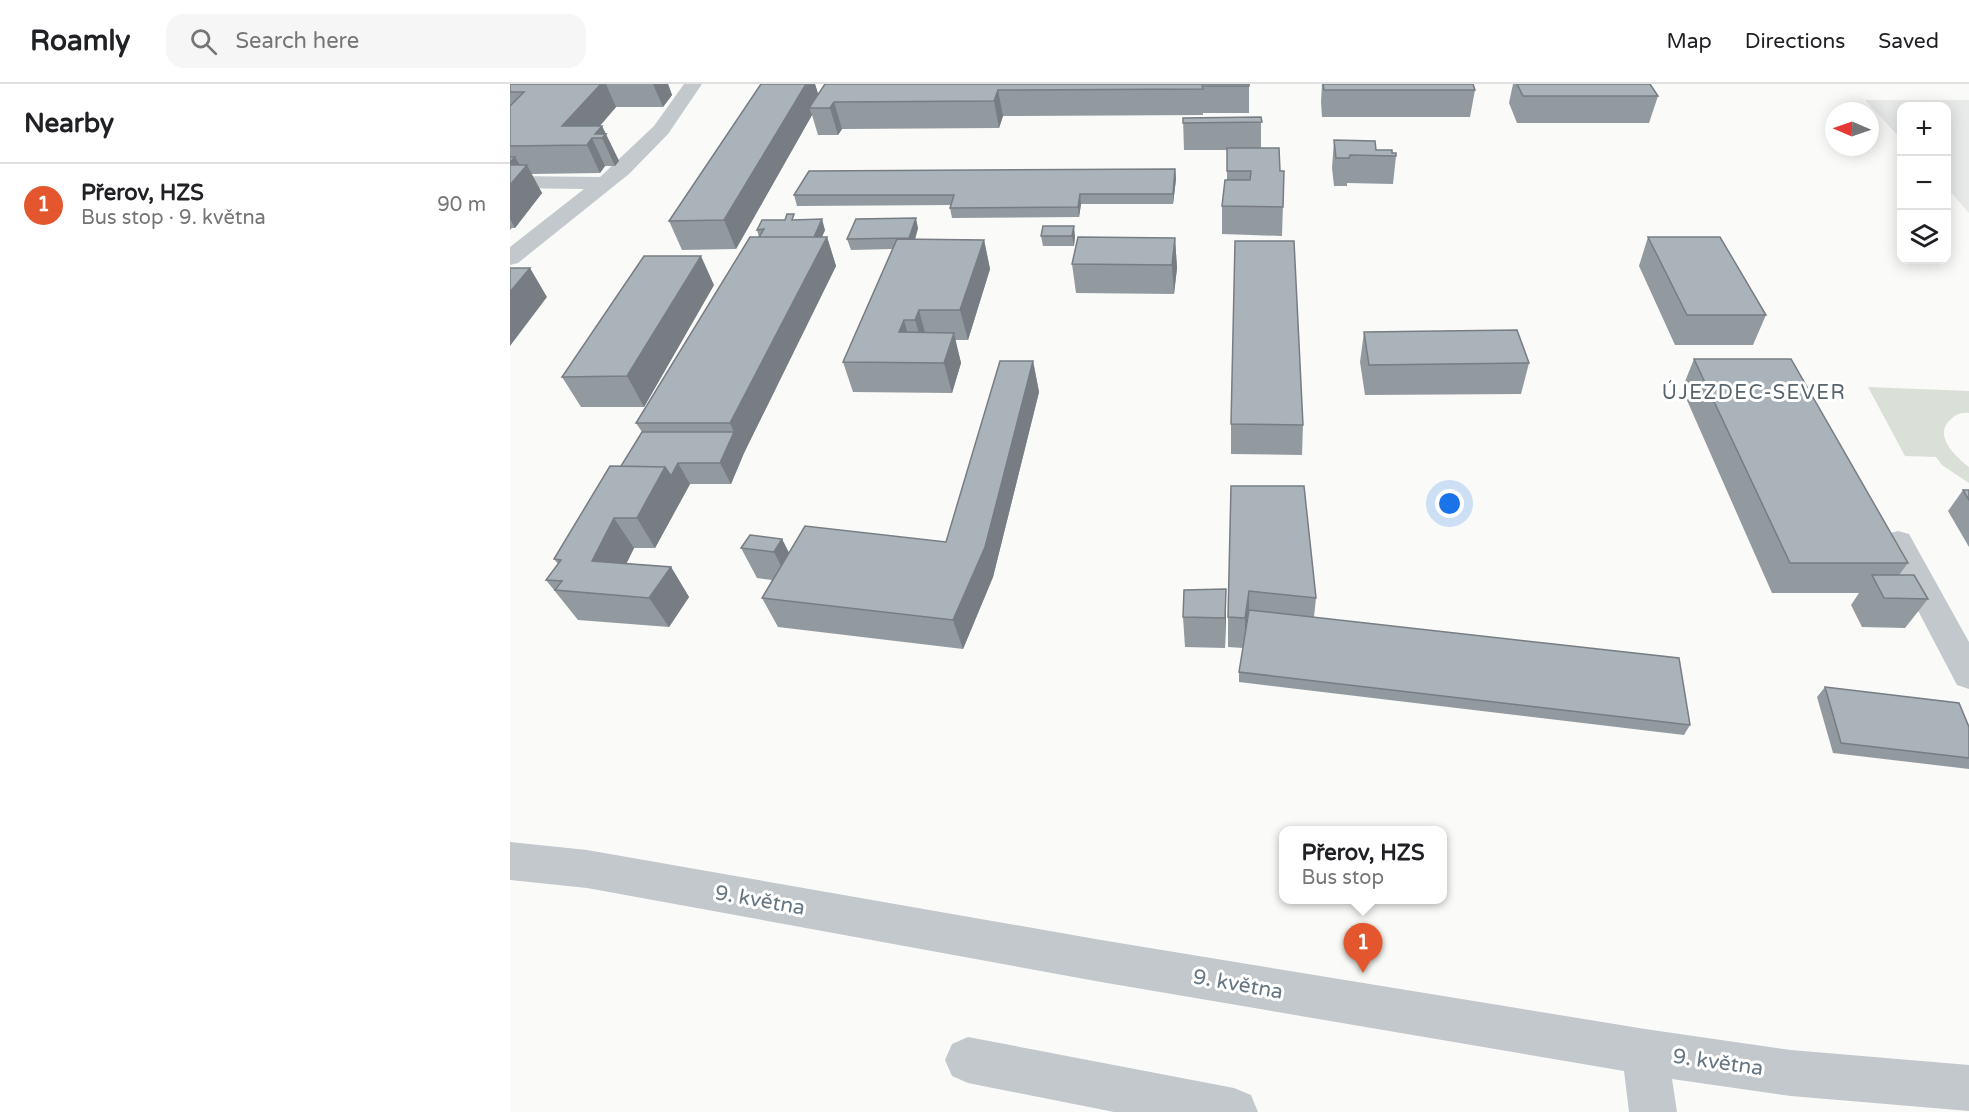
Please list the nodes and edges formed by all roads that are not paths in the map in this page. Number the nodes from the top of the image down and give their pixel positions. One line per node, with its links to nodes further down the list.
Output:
1 (693, 84): 3 (street)
2 (510, 182): 3 (street)
3 (605, 183): 4 (street)
4 (510, 258)
5 (1898, 542): 6 (street)
6 (1969, 675)
7 (510, 861): 8 (street, 9. května)
8 (1645, 1052): 10 (street, 9. května); 12 (street)
9 (968, 1060): 11 (street)
10 (1969, 1088)
11 (1234, 1112)
12 (1653, 1112)

